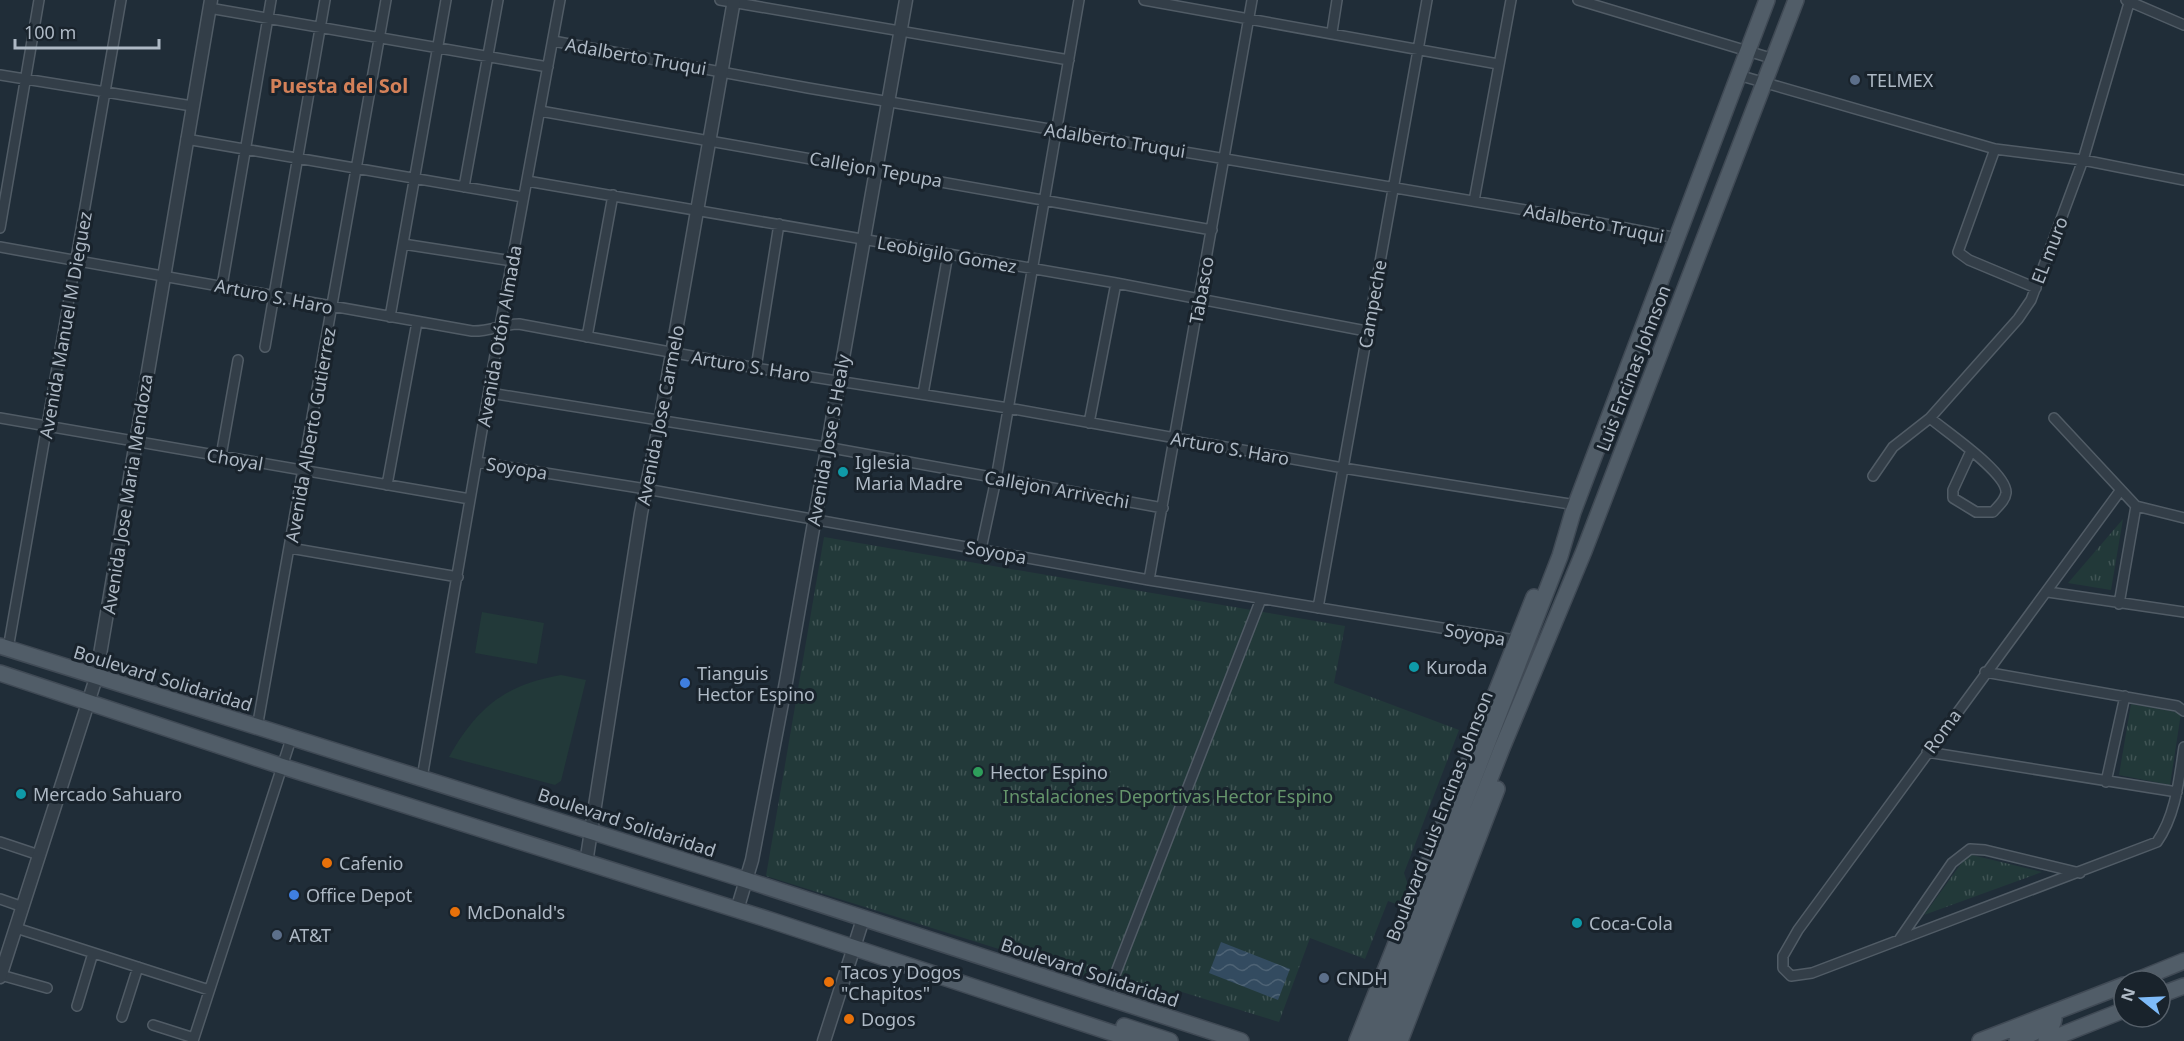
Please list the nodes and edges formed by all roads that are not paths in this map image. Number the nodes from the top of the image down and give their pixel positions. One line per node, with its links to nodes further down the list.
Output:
1 (39, 0): 43 (street)
2 (121, 0): 45 (street, Avenida Manuel M Dieguez)
3 (271, 0): 24 (street)
4 (325, 0): 27 (street)
5 (386, 0): 30 (street, Avenida Alberto Gutierrez)
6 (446, 0): 32 (street)
7 (498, 0): 35 (street)
8 (560, 0): 31 (street, Avenida Otón Almada)
9 (720, 0): 20 (street)
10 (906, 0): 28 (street, Avenida Jose S Healy)
11 (1079, 0): 36 (street)
12 (1144, 0): 22 (street)
13 (1252, 0): 25 (street, Tabasco)
14 (1338, 0): 29 (street)
15 (1427, 0): 33 (street, Campeche)
16 (1511, 0): 38 (street)
17 (1578, 0): 34 (street)
18 (1767, 0): 34 (main road, Luis Encinas Johnson)
19 (1796, 0): 37 (main road, Luis Encinas Johnson)
20 (734, 1): 28 (street); 40 (street, Avenida Jose Carmelo)
21 (2127, 1): 26 (street); 56 (street, EL muro)
22 (1167, 2): 25 (street)
23 (210, 4): 24 (street, Adalberto Truqui); 47 (street, Avenida Jose Maria Mendoza)
24 (268, 18): 27 (street, Adalberto Truqui); 52 (street)
25 (1249, 18): 29 (street); 54 (street, Tabasco)
26 (2184, 26)
27 (320, 28): 30 (street, Adalberto Truqui); 55 (street)
28 (901, 30): 36 (street); 46 (street, Avenida Jose S Healy)
29 (1332, 33): 33 (street)
30 (380, 37): 32 (street, Adalberto Truqui); 57 (street, Avenida Alberto Gutierrez)
31 (553, 41): 39 (street, Avenida Otón Almada); 40 (street, Adalberto Truqui)
32 (437, 48): 35 (street, Adalberto Truqui); 59 (street)
33 (1420, 49): 38 (street); 63 (street, Campeche)
34 (1747, 50): 37 (street); 42 (main road, Luis Encinas Johnson)
35 (488, 57): 39 (street, Adalberto Truqui); 62 (street)
36 (1069, 60): 49 (street)
37 (1774, 60): 44 (main road, Luis Encinas Johnson)
38 (1498, 64): 67 (street)
39 (548, 67): 48 (street, Avenida Otón Almada)
40 (721, 71): 46 (street, Adalberto Truqui); 51 (street, Avenida Jose Carmelo)
41 (0, 75): 43 (street)
42 (1738, 75): 44 (street); 72 (main road, Luis Encinas Johnson)
43 (26, 80): 45 (street); 70 (street)
44 (1765, 82): 53 (street); 136 (main road, Luis Encinas Johnson)
45 (104, 92): 47 (street); 77 (street, Avenida Manuel M Dieguez)
46 (889, 101): 49 (street, Adalberto Truqui); 58 (street, Avenida Jose S Healy)
47 (192, 106): 50 (street, Avenida Jose Maria Mendoza)
48 (540, 111): 51 (street, Callejon Tepupa); 61 (street, Avenida Otón Almada)
49 (1056, 130): 54 (street, Adalberto Truqui); 66 (street)
50 (186, 139): 52 (street); 80 (street, Avenida Jose Maria Mendoza)
51 (709, 140): 58 (street, Callejon Tepupa); 68 (street, Avenida Jose Carmelo)
52 (247, 149): 55 (street); 82 (street)
53 (1995, 149): 56 (street); 83 (street)
54 (1225, 158): 63 (street, Adalberto Truqui); 71 (street, Tabasco)
55 (299, 159): 57 (street); 84 (street)
56 (2083, 160): 60 (street); 83 (street, EL muro)
57 (356, 168): 59 (street); 86 (street, Avenida Alberto Gutierrez)
58 (876, 169): 66 (street, Callejon Tepupa); 73 (street, Avenida Jose S Healy)
59 (414, 179): 62 (street); 74 (street)
60 (2184, 180)
61 (526, 181): 64 (street, Leobigilo Gomez); 65 (street, Avenida Otón Almada)
62 (464, 187): 65 (street)
63 (1394, 188): 67 (street, Adalberto Truqui); 90 (street, Campeche)
64 (613, 195): 68 (street, Leobigilo Gomez); 91 (street)
65 (523, 197): 78 (street, Avenida Otón Almada)
66 (1044, 199): 71 (street, Callejon Tepupa); 79 (street)
67 (1474, 201): 72 (street, Adalberto Truqui)
68 (697, 211): 69 (street, Leobigilo Gomez); 93 (street, Avenida Jose Carmelo)
69 (779, 224): 73 (street, Leobigilo Gomez); 95 (street)
70 (0, 228)
71 (1212, 230): 85 (street, Tabasco)
72 (1677, 238): 122 (main road, Luis Encinas Johnson)
73 (865, 239): 76 (street, Leobigilo Gomez); 96 (street, Avenida Jose S Healy)
74 (403, 244): 78 (street); 87 (street)
75 (0, 247): 77 (street, Arturo S. Haro)
76 (948, 254): 79 (street, Leobigilo Gomez); 98 (street)
77 (76, 261): 80 (street, Arturo S. Haro); 105 (street, Avenida Manuel M Dieguez)
78 (512, 261): 89 (street, Avenida Otón Almada)
79 (1032, 269): 81 (street, Leobigilo Gomez); 99 (street)
80 (163, 275): 82 (street, Arturo S. Haro); 107 (street, Avenida Jose Maria Mendoza)
81 (1116, 283): 85 (street, Leobigilo Gomez); 104 (street)
82 (222, 286): 84 (street, Arturo S. Haro)
83 (2036, 288): 100 (street, EL muro)
84 (274, 296): 86 (street, Arturo S. Haro); 92 (street)
85 (1200, 300): 90 (street, Leobigilo Gomez); 106 (street, Tabasco)
86 (333, 307): 87 (street, Arturo S. Haro); 113 (street, Avenida Alberto Gutierrez)
87 (390, 317): 88 (street, Arturo S. Haro)
88 (417, 322): 89 (street, Arturo S. Haro); 116 (street)
89 (500, 326): 91 (street, Arturo S. Haro); 97 (street, Avenida Otón Almada)
90 (1366, 331): 112 (street, Campeche)
91 (588, 337): 93 (street, Arturo S. Haro)
92 (265, 347)
93 (672, 353): 95 (street, Arturo S. Haro); 103 (street, Avenida Jose Carmelo)
94 (238, 360): 110 (street)
95 (756, 368): 96 (street, Arturo S. Haro)
96 (838, 381): 98 (street, Arturo S. Haro); 108 (street, Avenida Jose S Healy)
97 (490, 393): 103 (street, Callejon Arrivechi); 111 (street, Avenida Otón Almada)
98 (923, 394): 99 (street, Arturo S. Haro)
99 (1008, 408): 104 (street, Arturo S. Haro); 115 (street)
100 (1930, 417): 109 (street); 114 (street, EL muro)
101 (0, 418): 105 (street, Choyal)
102 (2054, 418): 118 (street)
103 (660, 422): 108 (street, Callejon Arrivechi); 117 (street, Avenida Jose Carmelo)
104 (1089, 423): 106 (street, Arturo S. Haro)
105 (47, 426): 107 (street, Choyal); 135 (street, Avenida Manuel M Dieguez)
106 (1176, 438): 112 (street, Arturo S. Haro); 121 (street, Tabasco)
107 (135, 441): 110 (street, Choyal); 139 (street, Avenida Jose Maria Mendoza)
108 (826, 447): 115 (street, Callejon Arrivechi); 124 (street, Avenida Jose S Healy)
109 (1971, 451): 109 (street)
110 (221, 456): 113 (street, Choyal)
111 (477, 462): 117 (street, Soyopa); 119 (street, Avenida Otón Almada)
112 (1343, 468): 122 (street, Arturo S. Haro); 132 (street, Campeche)
113 (302, 470): 116 (street, Choyal); 125 (street, Avenida Alberto Gutierrez)
114 (1873, 476)
115 (996, 479): 121 (street, Callejon Arrivechi); 126 (street)
116 (387, 485): 119 (street, Choyal)
117 (646, 489): 124 (street, Soyopa); 152 (street, Avenida Jose Carmelo)
118 (2120, 491): 120 (street); 129 (street, Roma)
119 (470, 499): 127 (street, Avenida Otón Almada)
120 (2136, 506): 123 (street); 131 (street)
121 (1163, 508): 128 (street, Tabasco)
122 (1575, 509): 134 (main road, Luis Encinas Johnson)
123 (2184, 518)
124 (814, 520): 126 (street, Soyopa); 157 (street, Avenida Jose S Healy)
125 (290, 548): 127 (street); 143 (street, Avenida Alberto Gutierrez)
126 (981, 549): 128 (street, Soyopa)
127 (458, 577): 149 (street, Avenida Otón Almada)
128 (1149, 580): 130 (street, Soyopa)
129 (2048, 592): 131 (street); 137 (street, Roma)
130 (1262, 599): 132 (street, Soyopa); 175 (street)
131 (2119, 604): 133 (street)
132 (1318, 608): 134 (street, Soyopa)
133 (2184, 612)
134 (1522, 639): 182 (main road, Boulevard Luis Encinas Johnson)
135 (4, 648): 139 (main road, Boulevard Solidaridad)
136 (1541, 654): 146 (main road, Luis Encinas Johnson); 188 (main road)
137 (1985, 672): 140 (street); 147 (street, Roma)
138 (0, 673): 141 (main road)
139 (96, 678): 141 (street, Avenida Jose Maria Mendoza); 143 (main road, Boulevard Solidaridad)
140 (2125, 696): 142 (street); 150 (street)
141 (89, 704): 148 (main road); 154 (street, Avenida Jose Maria Mendoza)
142 (2182, 707)
143 (257, 728): 144 (main road, Boulevard Solidaridad)
144 (291, 739): 148 (street); 149 (main road, Boulevard Solidaridad)
145 (2184, 747): 151 (street)
146 (1502, 748): 171 (main road, Boulevard Luis Encinas Johnson)
147 (1927, 752): 150 (street); 163 (street, Roma)
148 (281, 766): 155 (main road); 173 (street)
149 (422, 778): 152 (main road, Boulevard Solidaridad)
150 (2106, 782): 151 (street)
151 (2177, 792): 156 (street)
152 (592, 831): 155 (street, Avenida Jose Carmelo); 157 (main road, Boulevard Solidaridad)
153 (0, 842): 154 (street)
154 (39, 855): 159 (street, Avenida Jose Maria Mendoza)
155 (586, 863): 160 (main road)
156 (2080, 873): 163 (street); 163 (street)
157 (746, 880): 160 (street, Avenida Jose S Healy); 161 (main road, Boulevard Solidaridad)
158 (0, 899): 159 (street)
159 (23, 907): 162 (street, Avenida Jose Maria Mendoza)
160 (738, 910): 164 (main road)
161 (863, 919): 164 (street); 175 (main road, Boulevard Solidaridad)
162 (16, 928): 165 (street); 170 (street, Avenida Jose Maria Mendoza)
163 (1898, 941)
164 (854, 948): 166 (main road); 183 (street)
165 (93, 952): 168 (street); 176 (street)
166 (892, 961): 184 (main road); 185 (main road)
167 (2184, 961): 169 (main road)
168 (138, 967): 173 (street); 179 (street)
169 (2164, 969)
170 (0, 976): 172 (street)
171 (1408, 987): 182 (main road); 187 (main road, Boulevard Luis Encinas Johnson)
172 (47, 988)
173 (209, 990): 181 (street)
174 (2112, 990): 177 (main road)
175 (1106, 998): 186 (main road, Boulevard Solidaridad)
176 (77, 1006)
177 (2054, 1014): 189 (main road); 190 (main road)
178 (2112, 1015): 191 (main road)
179 (122, 1017)
180 (153, 1024): 181 (street)
181 (194, 1039)
182 (1364, 1040)
183 (824, 1041)
184 (1137, 1041)
185 (1170, 1041)
186 (1241, 1041)
187 (1387, 1041)
188 (1400, 1041)
189 (1980, 1041)
190 (2017, 1041)
191 (2046, 1041)

